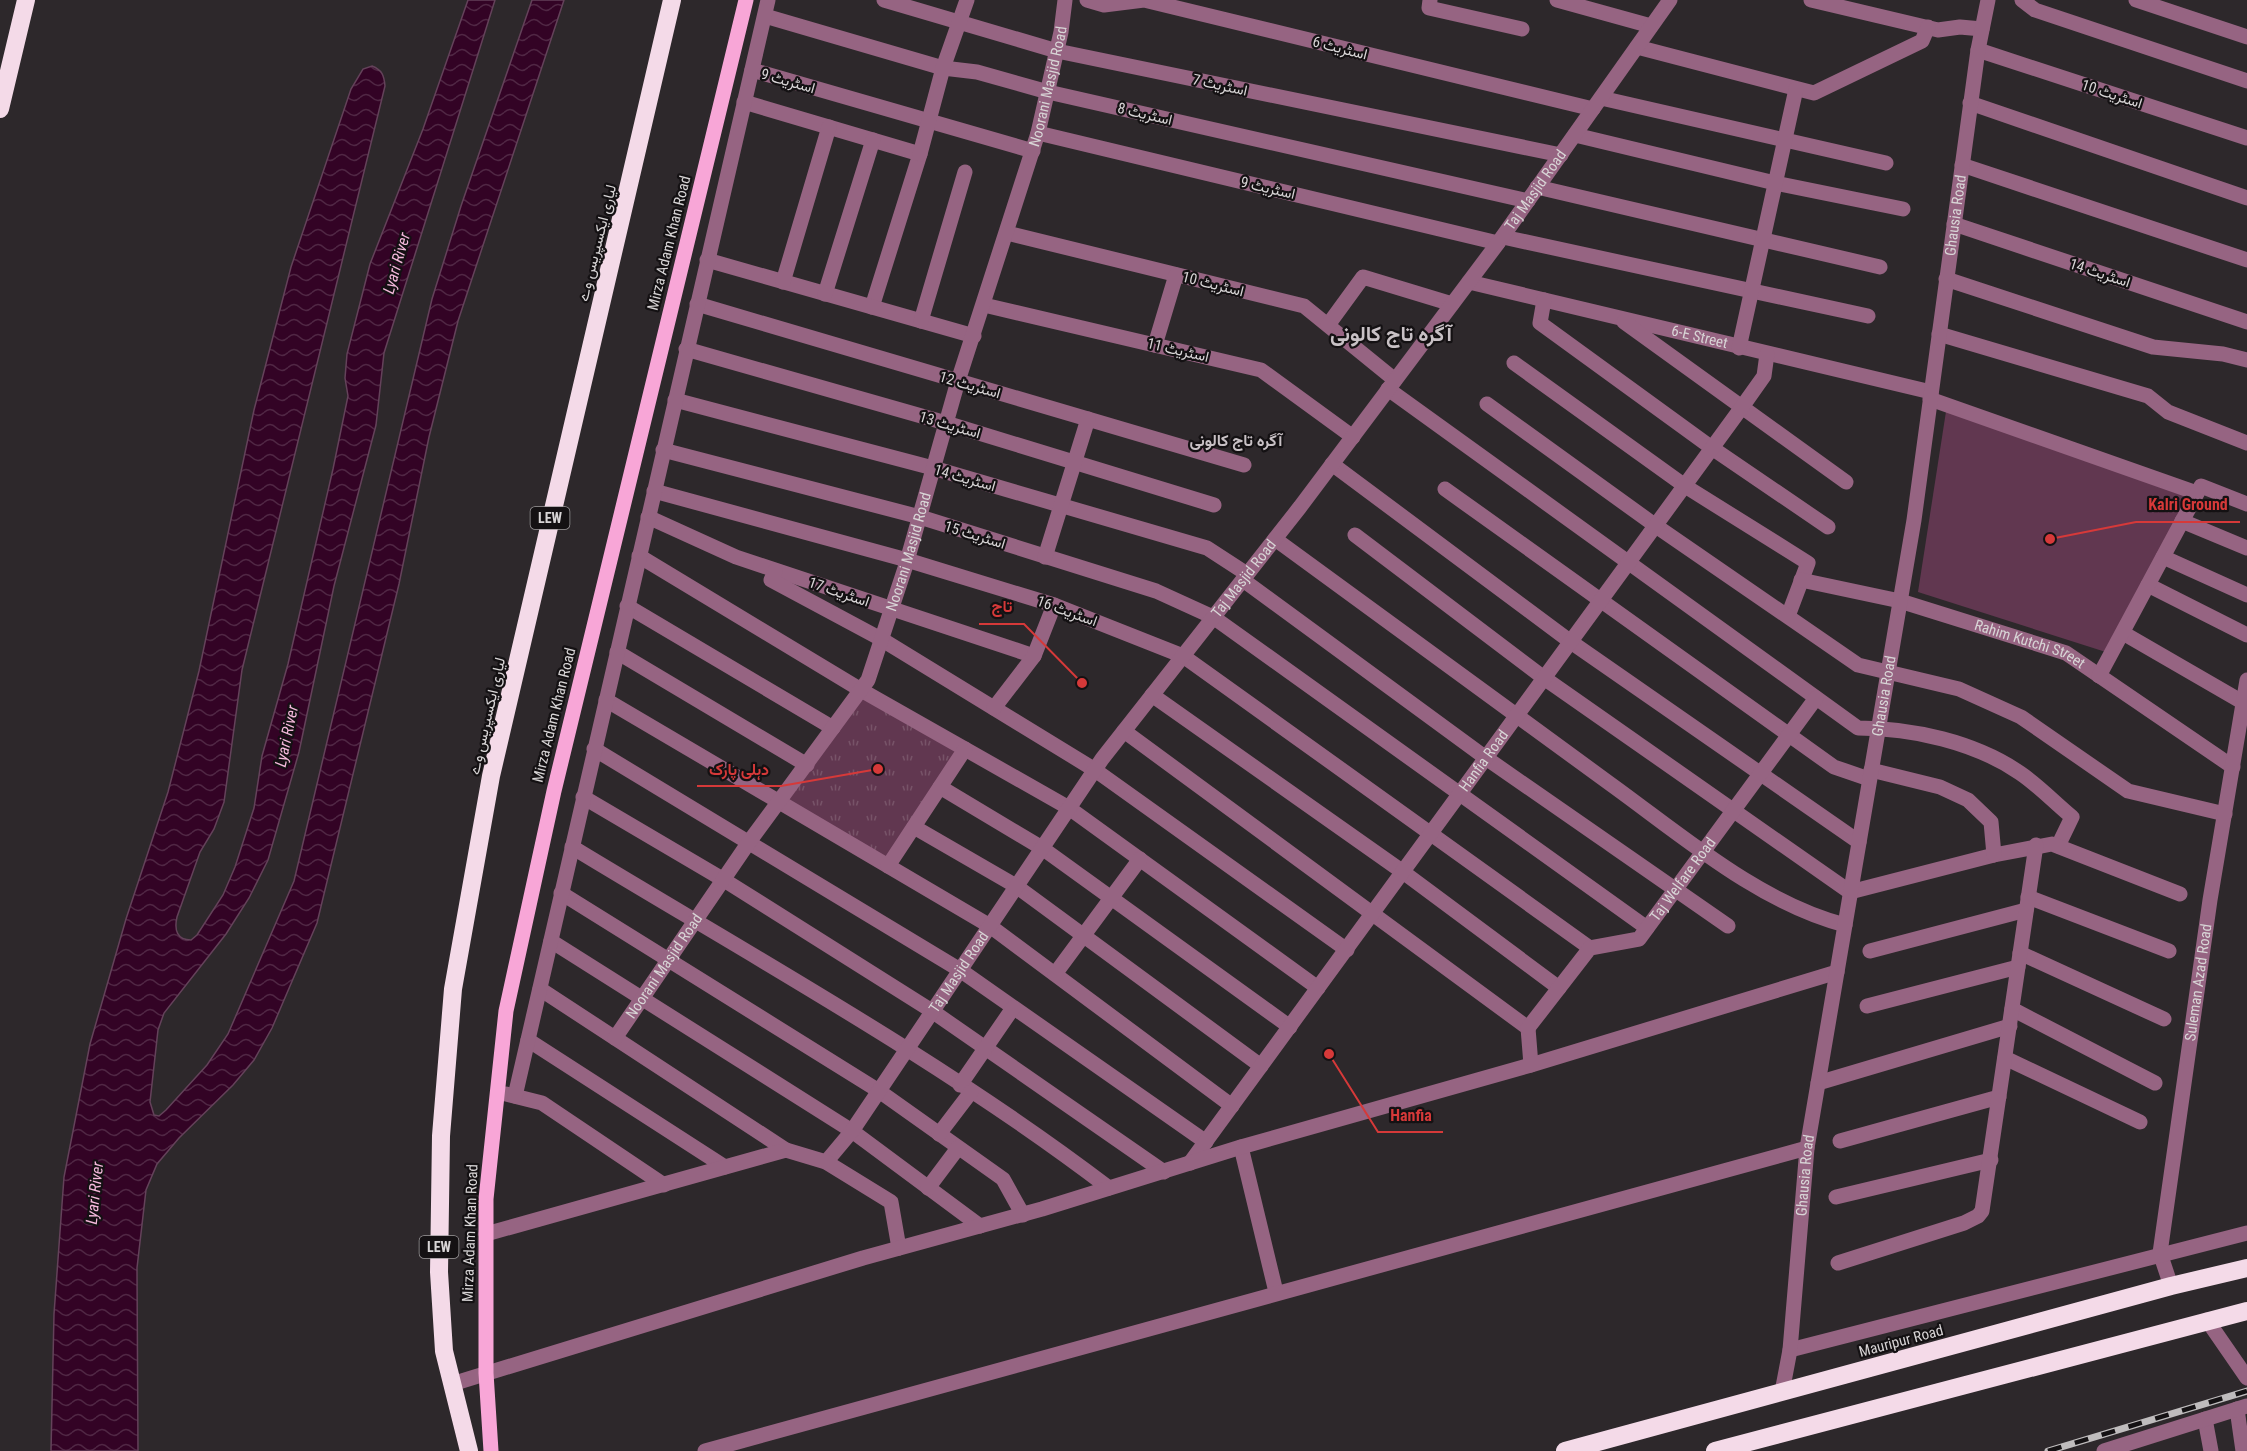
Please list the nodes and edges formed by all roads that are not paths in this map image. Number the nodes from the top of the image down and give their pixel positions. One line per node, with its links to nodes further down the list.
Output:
1 (26, 0): 35 (highway)
2 (672, 0): 269 (highway, لیاری ایکسپریس وے / LEW)
3 (746, 0): 232 (main road, Mirza Adam Khan Road)
4 (768, 0): 17 (street)
5 (884, 0): 18 (street, اسٹریٹ 7)
6 (967, 0): 18 (street)
7 (1065, 0): 26 (street, Noorani Masjid Road)
8 (1087, 0): 33 (street, اسٹریٹ 6)
9 (1430, 0): 21 (street)
10 (1557, 0): 19 (street)
11 (1670, 0): 19 (street, Taj Masjid Road)
12 (1811, 0): 20 (street)
13 (2001, 0): 16 (street)
14 (2022, 0): 29 (street)
15 (2136, 0): 23 (street)
16 (1987, 4): 22 (street, Ghausia Road)
17 (765, 16): 27 (street, اسٹریٹ 8); 28 (street)
18 (959, 23): 26 (street, اسٹریٹ 7); 27 (street)
19 (1652, 26): 24 (street, Taj Masjid Road)
20 (1928, 27): 22 (street); 30 (street)
21 (1522, 29)
22 (1982, 29): 25 (street, Ghausia Road)
23 (2247, 37)
24 (1637, 47): 30 (street); 33 (street, Taj Masjid Road)
25 (1978, 50): 34 (street, Ghausia Road); 40 (street, اسٹریٹ 10)
26 (1057, 51): 31 (street, Noorani Masjid Road); 45 (street, اسٹریٹ 7)
27 (943, 68): 31 (street, اسٹریٹ 8); 36 (street)
28 (752, 70): 32 (street); 36 (street, اسٹریٹ 9)
29 (2247, 81)
30 (1796, 89): 42 (street)
31 (1048, 92): 38 (street, Noorani Masjid Road); 52 (street, اسٹریٹ 8)
32 (744, 102): 37 (street); 58 (street)
33 (1597, 103): 39 (street, Taj Masjid Road); 42 (street, اسٹریٹ 6)
34 (1971, 103): 47 (street, Ghausia Road); 51 (street)
35 (0, 109)
36 (928, 121): 43 (street, اسٹریٹ 9); 44 (street)
37 (829, 127): 41 (street); 63 (street)
38 (1038, 133): 43 (street, Noorani Masjid Road); 56 (street, اسٹریٹ 9)
39 (1575, 135): 45 (street, Taj Masjid Road); 49 (street)
40 (2247, 138)
41 (873, 140): 44 (street); 66 (street)
42 (1785, 140): 46 (street, اسٹریٹ 6); 49 (street)
43 (1033, 151): 55 (street, Noorani Masjid Road)
44 (920, 154): 71 (street)
45 (1561, 155): 50 (street, Taj Masjid Road)
46 (1886, 163)
47 (1962, 165): 54 (street, Ghausia Road); 59 (street)
48 (965, 172): 74 (street)
49 (1775, 183): 53 (street); 57 (street)
50 (1538, 187): 52 (street, Taj Masjid Road); 57 (street)
51 (2247, 198)
52 (1528, 201): 56 (street, Taj Masjid Road)
53 (1904, 209)
54 (1954, 224): 62 (street, Ghausia Road); 75 (street, اسٹریٹ 14)
55 (1007, 233): 61 (street, اسٹریٹ 10); 70 (street, Noorani Masjid Road)
56 (1501, 240): 64 (street, Taj Masjid Road); 65 (street, اسٹریٹ 9)
57 (1763, 240): 60 (street); 65 (street)
58 (707, 260): 63 (street); 68 (street)
59 (2247, 260)
60 (1880, 267)
61 (1176, 275): 76 (street, اسٹریٹ 10); 79 (street)
62 (1946, 279): 77 (street, Ghausia Road); 83 (street)
63 (783, 282): 66 (street)
64 (1469, 282): 67 (street, 6-E Street); 69 (street, Taj Masjid Road)
65 (1752, 291): 72 (street, اسٹریٹ 9); 80 (street)
66 (825, 294): 71 (street)
67 (1544, 300): 73 (street, 6-E Street); 95 (street)
68 (696, 304): 81 (street); 85 (street, اسٹریٹ 12)
69 (1452, 304): 76 (street); 86 (street, Taj Masjid Road)
70 (984, 305): 78 (street, Noorani Masjid Road); 79 (street, اسٹریٹ 11)
71 (872, 307): 74 (street)
72 (1868, 316)
73 (1617, 318): 80 (street, 6-E Street); 90 (street)
74 (921, 321): 78 (street)
75 (2247, 322)
76 (1328, 325): 86 (street, اسٹریٹ 10)
77 (1939, 334): 87 (street, Ghausia Road); 94 (street)
78 (974, 336): 85 (street, Noorani Masjid Road)
79 (1155, 345): 93 (street, اسٹریٹ 11)
80 (1739, 348): 82 (street, 6-E Street)
81 (686, 349): 88 (street); 92 (street, اسٹریٹ 13)
82 (1767, 354): 87 (street, 6-E Street); 90 (street, Hanfia Road)
83 (2247, 360)
84 (1514, 363): 102 (street)
85 (958, 381): 91 (street, اسٹریٹ 12); 92 (street, Noorani Masjid Road)
86 (1392, 385): 93 (street, Taj Masjid Road); 121 (street, اسٹریٹ 10)
87 (1930, 395): 105 (street, 6-E Street); 127 (street, Ghausia Road)
88 (675, 400): 96 (street); 100 (street, اسٹریٹ 14)
89 (1487, 404): 112 (street)
90 (1742, 407): 95 (street, Hanfia Road); 101 (street)
91 (1088, 419): 97 (street); 99 (street, اسٹریٹ 12)
92 (946, 423): 97 (street, اسٹریٹ 13); 100 (street, Noorani Masjid Road)
93 (1353, 437): 98 (street, Taj Masjid Road)
94 (2247, 443)
95 (1712, 448): 102 (street, Hanfia Road); 113 (street)
96 (663, 450): 104 (street); 110 (street, اسٹریٹ 15)
97 (1074, 462): 106 (street, اسٹریٹ 13); 108 (street)
98 (1332, 464): 115 (street, Taj Masjid Road); 137 (street)
99 (1244, 465)
100 (933, 468): 108 (street, اسٹریٹ 14); 110 (street, Noorani Masjid Road)
101 (1846, 482)
102 (1685, 486): 112 (street, Hanfia Road); 124 (street)
103 (1445, 489): 128 (street)
104 (654, 492): 109 (street); 120 (street, اسٹریٹ 16)
105 (2197, 493): 107 (street, 6-E Street); 111 (street)
106 (1214, 504)
107 (2247, 504)
108 (1061, 506): 118 (street); 123 (street, اسٹریٹ 14)
109 (648, 517): 117 (street); 122 (street, اسٹریٹ 17)
110 (920, 518): 118 (street, اسٹریٹ 15); 120 (street, Noorani Masjid Road)
111 (2182, 521): 116 (street); 119 (street)
112 (1656, 526): 121 (street, Hanfia Road); 132 (street)
113 (1828, 527)
114 (1355, 535): 143 (street)
115 (1275, 538): 123 (street, Taj Masjid Road); 151 (street)
116 (2247, 548)
117 (639, 556): 130 (street); 145 (street)
118 (1045, 557): 133 (street, اسٹریٹ 15)
119 (2163, 557): 125 (street); 126 (street)
120 (907, 560): 129 (street, اسٹریٹ 16); 131 (street, Noorani Masjid Road)
121 (1628, 564): 128 (street, Hanfia Road); 147 (street, اسٹریٹ 10)
122 (775, 570): 131 (street, اسٹریٹ 17); 136 (street)
123 (1245, 577): 133 (street, Taj Masjid Road); 158 (street, اسٹریٹ 14)
124 (1801, 580): 127 (street, Rahim Kutchi Street); 132 (street)
125 (2148, 585): 134 (street); 135 (street)
126 (2247, 595)
127 (1900, 601): 141 (street, Ghausia Road); 142 (street, Rahim Kutchi Street)
128 (1600, 602): 137 (street, Hanfia Road); 155 (street)
129 (1054, 605): 139 (street); 140 (street, اسٹریٹ 16)
130 (627, 606): 138 (street); 152 (street)
131 (891, 609): 136 (street, Noorani Masjid Road); 139 (street, اسٹریٹ 17)
132 (1788, 616): 141 (street)
133 (1213, 617): 140 (street, Taj Masjid Road); 165 (street, اسٹریٹ 15)
134 (2123, 633): 142 (street); 149 (street)
135 (2247, 635)
136 (881, 639): 145 (street, Noorani Masjid Road); 150 (street)
137 (1571, 642): 143 (street, Hanfia Road); 162 (street)
138 (617, 651): 148 (street); 159 (street)
139 (1034, 656): 150 (street)
140 (1183, 656): 146 (street, Taj Masjid Road); 172 (street, اسٹریٹ 16)
141 (1888, 671): 153 (street, Ghausia Road); 170 (street)
142 (2099, 676): 160 (street, Rahim Kutchi Street)
143 (1544, 678): 151 (street, Hanfia Road); 169 (street)
144 (2247, 680): 149 (street, Suleman Azad Road)
145 (861, 690): 152 (street, Noorani Masjid Road); 157 (street)
146 (1152, 695): 154 (street, Taj Masjid Road); 183 (street)
147 (1816, 698): 153 (street, اسٹریٹ 10); 155 (street, Taj Welfare Road)
148 (606, 700): 156 (street); 167 (street)
149 (2244, 703): 160 (street, Suleman Azad Road)
150 (994, 708): 161 (street)
151 (1517, 716): 158 (street, Hanfia Road); 179 (street)
152 (833, 728): 159 (street, Noorani Masjid Road)
153 (1878, 728): 163 (street, Ghausia Road); 176 (street, اسٹریٹ 10)
154 (1124, 730): 161 (street, Taj Masjid Road); 192 (street)
155 (1788, 735): 162 (street, Taj Welfare Road); 163 (street)
156 (594, 749): 166 (street); 173 (street)
157 (965, 749): 164 (street); 168 (street)
158 (1486, 758): 165 (street, Hanfia Road); 186 (street, اسٹریٹ 14)
159 (807, 765): 167 (street, Noorani Masjid Road)
160 (2233, 767): 170 (street, Suleman Azad Road)
161 (1095, 770): 168 (street, Taj Masjid Road); 201 (street)
162 (1759, 772): 169 (street, Taj Welfare Road); 174 (street)
163 (1870, 775): 174 (street, Ghausia Road); 180 (street)
164 (940, 787): 171 (street); 178 (street)
165 (1460, 795): 172 (street, Hanfia Road); 197 (street, اسٹریٹ 15)
166 (584, 797): 177 (street); 184 (street)
167 (780, 802): 173 (street, Noorani Masjid Road); 182 (street)
168 (1069, 808): 178 (street, Taj Masjid Road); 181 (street)
169 (1733, 810): 179 (street, Taj Welfare Road); 187 (street)
170 (2225, 814): 259 (street, Suleman Azad Road)
171 (914, 827): 182 (street); 185 (street)
172 (1430, 835): 183 (street, Hanfia Road); 200 (street, اسٹریٹ 16)
173 (749, 842): 184 (street, Noorani Masjid Road); 206 (street)
174 (1859, 842): 187 (street, Ghausia Road)
175 (2036, 845): 176 (street); 180 (street); 191 (street)
176 (2058, 846): 189 (street)
177 (572, 847): 188 (street); 193 (street)
178 (1042, 849): 185 (street, Taj Masjid Road); 190 (street)
179 (1704, 851): 186 (street, Taj Welfare Road); 194 (street)
180 (1994, 855): 187 (street)
181 (1140, 859): 190 (street); 209 (street)
182 (888, 866): 195 (street)
183 (1403, 872): 192 (street, Hanfia Road); 210 (street)
184 (724, 880): 193 (street, Noorani Masjid Road); 216 (street)
185 (1016, 886): 195 (street, Taj Masjid Road); 198 (street)
186 (1676, 890): 196 (street, اسٹریٹ 14); 197 (street, Taj Welfare Road)
187 (1850, 892): 194 (street, Ghausia Road)
188 (561, 893): 199 (street); 204 (street)
189 (2180, 894)
190 (1111, 898): 198 (street); 219 (street)
191 (2027, 903): 202 (street); 203 (street); 205 (street)
192 (1373, 913): 201 (street, Hanfia Road); 220 (street)
193 (695, 921): 204 (street, Noorani Masjid Road); 224 (street)
194 (1845, 925): 207 (street, Ghausia Road)
195 (990, 926): 206 (street, Taj Masjid Road); 208 (street)
196 (1728, 926)
197 (1647, 928): 200 (street, Taj Welfare Road)
198 (1084, 936): 208 (street); 227 (street)
199 (551, 941): 211 (street); 212 (street)
200 (1590, 948): 210 (street)
201 (1347, 950): 209 (street, Hanfia Road)
202 (1870, 951)
203 (2169, 951)
204 (669, 960): 212 (street, Noorani Masjid Road); 231 (street)
205 (2019, 960): 213 (street); 215 (street); 217 (street)
206 (960, 970): 214 (street); 216 (street, Taj Masjid Road)
207 (1837, 972): 226 (street); 228 (street, Ghausia Road)
208 (1055, 974): 235 (street)
209 (1318, 988): 219 (street, Hanfia Road)
210 (1559, 988): 220 (street)
211 (540, 989): 221 (street); 222 (street)
212 (642, 998): 221 (street, Noorani Masjid Road); 237 (street)
213 (1866, 1006)
214 (1013, 1008): 223 (street); 240 (street)
215 (2012, 1009): 218 (street); 229 (street)
216 (932, 1011): 223 (street); 224 (street, Taj Masjid Road)
217 (2164, 1019)
218 (2010, 1026): 225 (street); 228 (street)
219 (1290, 1027): 227 (street, Hanfia Road)
220 (1528, 1028): 226 (street)
221 (615, 1038): 244 (street)
222 (528, 1040): 233 (street); 248 (street)
223 (986, 1048): 230 (street); 249 (street)
224 (906, 1050): 230 (street); 231 (street, Taj Masjid Road)
225 (2005, 1058): 234 (street); 236 (street)
226 (1531, 1065): 242 (street)
227 (1261, 1066): 235 (street, Hanfia Road)
228 (1818, 1083): 243 (street, Ghausia Road)
229 (2155, 1083)
230 (965, 1088): 238 (street); 252 (street)
231 (879, 1091): 237 (street, Taj Masjid Road); 238 (street)
232 (497, 1092): 233 (street); 257 (main road, Mirza Adam Khan Road)
233 (515, 1096): 250 (street)
234 (1999, 1097): 239 (street); 245 (street)
235 (1232, 1106): 240 (street, Hanfia Road)
236 (2140, 1122)
237 (852, 1131): 246 (street, Taj Masjid Road); 251 (street)
238 (939, 1134): 241 (street)
239 (1840, 1141)
240 (1206, 1142): 247 (street, Hanfia Road)
241 (958, 1148): 251 (street); 254 (street)
242 (1241, 1148): 247 (street); 263 (street)
243 (1807, 1148): 263 (street); 266 (street, Ghausia Road)
244 (786, 1150): 246 (street); 248 (street)
245 (1991, 1160): 253 (street); 260 (street)
246 (826, 1162): 258 (street)
247 (1190, 1163): 249 (street)
248 (724, 1167): 250 (street)
249 (1164, 1172): 252 (street)
250 (664, 1185): 257 (street)
251 (928, 1188): 255 (street)
252 (1109, 1188): 254 (street)
253 (1836, 1197)
254 (1023, 1215): 255 (street)
255 (980, 1226): 258 (street)
256 (2247, 1233): 259 (street)
257 (486, 1234): 267 (main road, Mirza Adam Khan Road)
258 (899, 1248): 267 (street)
259 (2160, 1253): 262 (street, Suleman Azad Road); 266 (street)
260 (1838, 1263)
261 (2247, 1269): 262 (highway, Mauripur Road)
262 (2171, 1286): 270 (highway, Mauripur Road)
263 (1276, 1292): 276 (street)
264 (2247, 1311): 265 (highway)
265 (2207, 1320): 268 (street); 278 (highway)
266 (1790, 1350): 270 (street, Ghausia Road)
267 (486, 1373): 269 (street); 275 (main road, Mirza Adam Khan Road)
268 (2247, 1378)
269 (452, 1384): 274 (highway, لیاری ایکسپریس وے / LEW)
270 (1782, 1392): 277 (highway, Mauripur Road)
271 (2242, 1407): 272 (street); 281 (street)
272 (2205, 1419): 273 (street); 280 (street)
273 (2135, 1446): 279 (street)
274 (469, 1451)
275 (490, 1451)
276 (705, 1451)
277 (1564, 1451)
278 (1716, 1451)
279 (2104, 1451)
280 (2211, 1451)
281 (2243, 1451)

